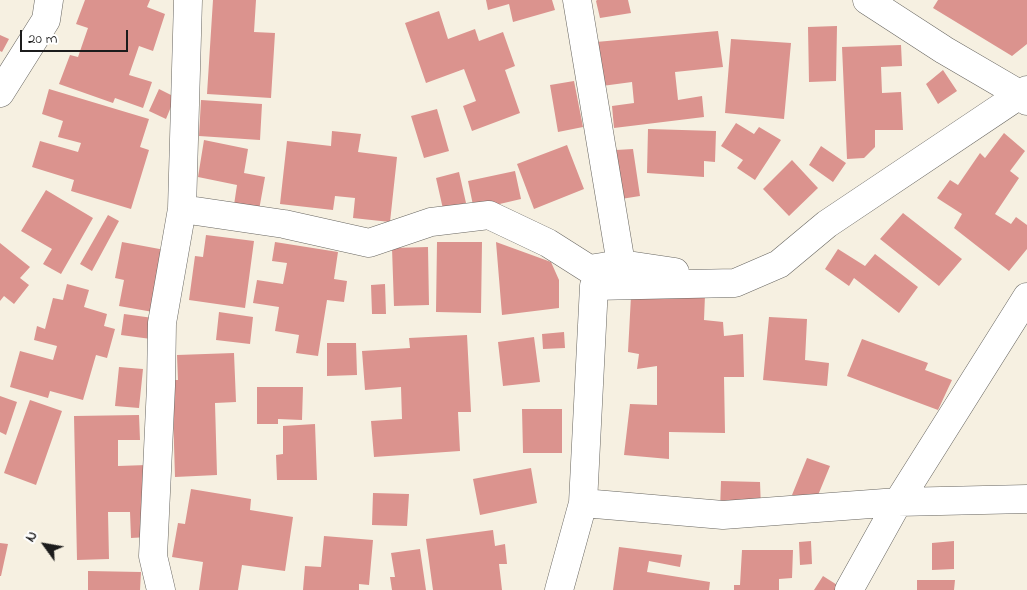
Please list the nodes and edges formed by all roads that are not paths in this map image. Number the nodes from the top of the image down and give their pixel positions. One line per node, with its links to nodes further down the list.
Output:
1 (49, 0): 5 (street)
2 (188, 0): 7 (street)
3 (577, 0): 8 (street)
4 (867, 0): 6 (street)
5 (0, 93)
6 (1025, 95): 9 (street)
7 (182, 209): 8 (street); 14 (street)
8 (621, 264): 9 (street)
9 (735, 283): 13 (street)
10 (1027, 297): 12 (street)
11 (1027, 499): 12 (street)
12 (898, 502): 13 (street); 16 (street)
13 (583, 503): 15 (street)
14 (161, 590)
15 (559, 590)
16 (848, 590)

